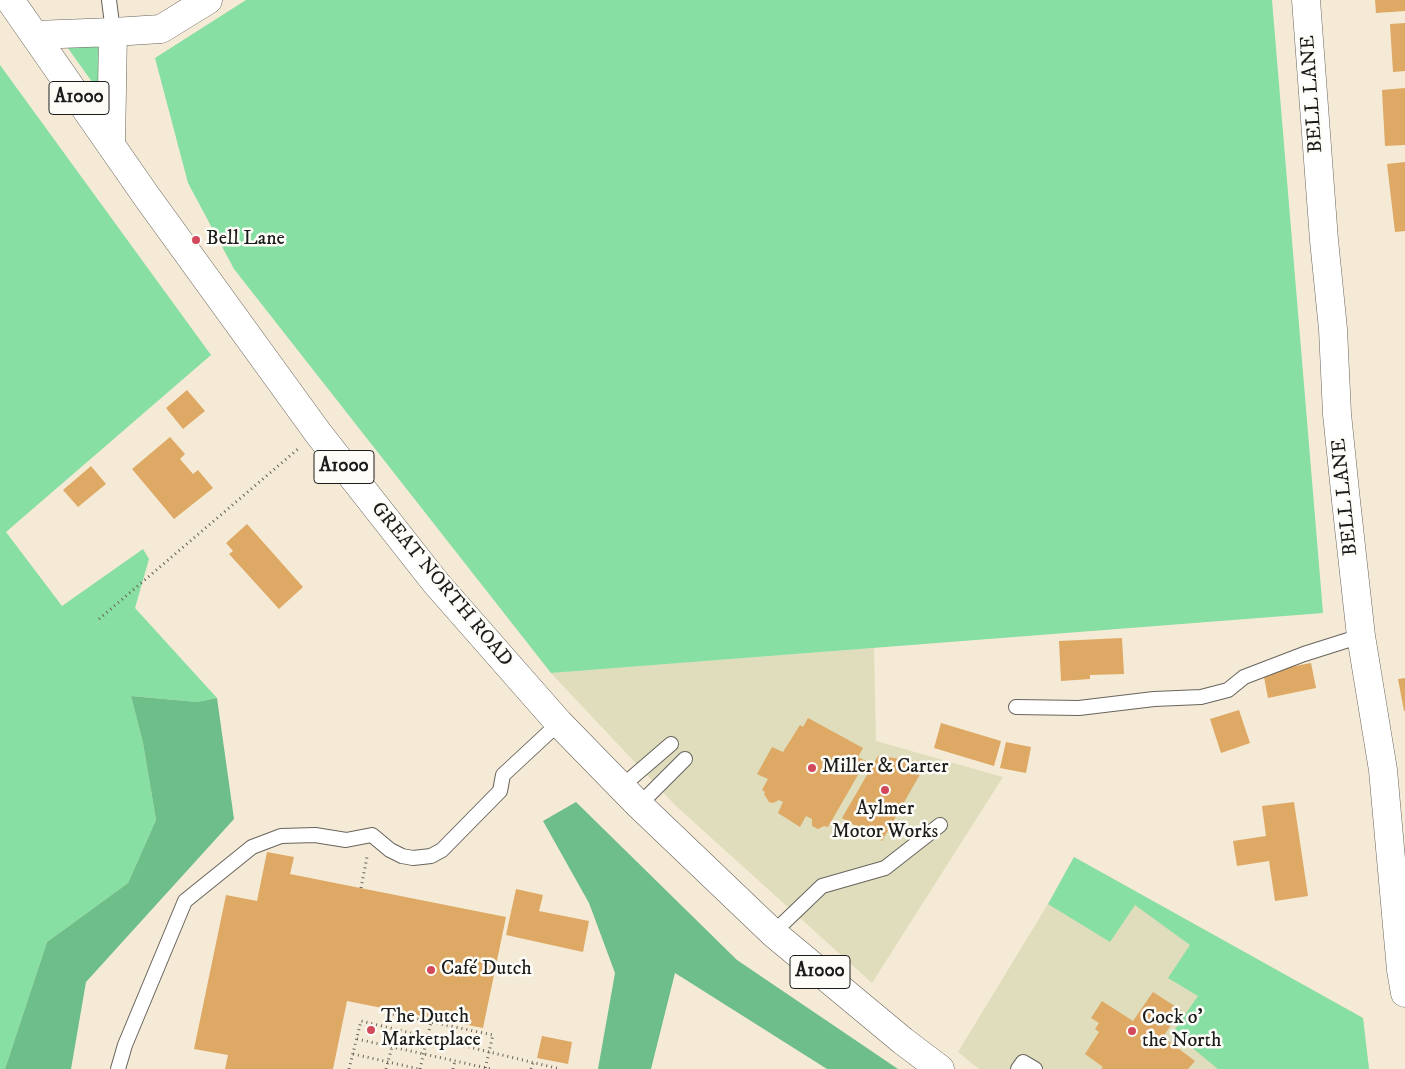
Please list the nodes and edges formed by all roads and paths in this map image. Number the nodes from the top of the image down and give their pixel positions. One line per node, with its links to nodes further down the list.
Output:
1 (10, 0): 6 (main road, GREAT NORTH ROAD / A1000)
2 (109, 0): 5 (lane)
3 (208, 0): 5 (main road)
4 (1306, 0): 10 (main road, BELL LANE)
5 (113, 32): 6 (main road); 7 (main road)
6 (35, 35): 7 (main road, GREAT NORTH ROAD / A1000)
7 (111, 145): 8 (main road, GREAT NORTH ROAD / A1000)
8 (318, 433): 9 (path); 12 (main road, GREAT NORTH ROAD / A1000)
9 (99, 619)
10 (1361, 636): 11 (lane); 15 (main road, BELL LANE)
11 (1016, 707)
12 (559, 723): 16 (main road, GREAT NORTH ROAD / A1000); 18 (lane)
13 (672, 744): 16 (lane)
14 (685, 759): 16 (lane)
15 (1394, 770): 21 (main road, BELL LANE)
16 (630, 796): 20 (main road, GREAT NORTH ROAD / A1000)
17 (940, 825): 20 (lane)
18 (372, 835): 19 (path); 35 (lane)
19 (361, 888)
20 (774, 932): 43 (main road, GREAT NORTH ROAD / A1000)
21 (1405, 992)
22 (388, 1013): 23 (path)
23 (431, 1022): 24 (path); 27 (path)
24 (428, 1037): 25 (path); 27 (path); 29 (path)
25 (356, 1039): 26 (path); 28 (path)
26 (392, 1047): 29 (path); 31 (path)
27 (489, 1052): 32 (path); 34 (path)
28 (353, 1054): 31 (path); 33 (path)
29 (424, 1054): 30 (path); 38 (path)
30 (455, 1061): 34 (path); 39 (path)
31 (388, 1062): 37 (path); 38 (path)
32 (533, 1063): 41 (path); 42 (path)
33 (349, 1068): 36 (path)
34 (485, 1068): 40 (path)
35 (118, 1069)
36 (355, 1069)
37 (386, 1069)
38 (419, 1069)
39 (453, 1069)
40 (491, 1069)
41 (531, 1069)
42 (560, 1069)
43 (940, 1069)
44 (1018, 1069): 45 (lane)
45 (1034, 1069)

